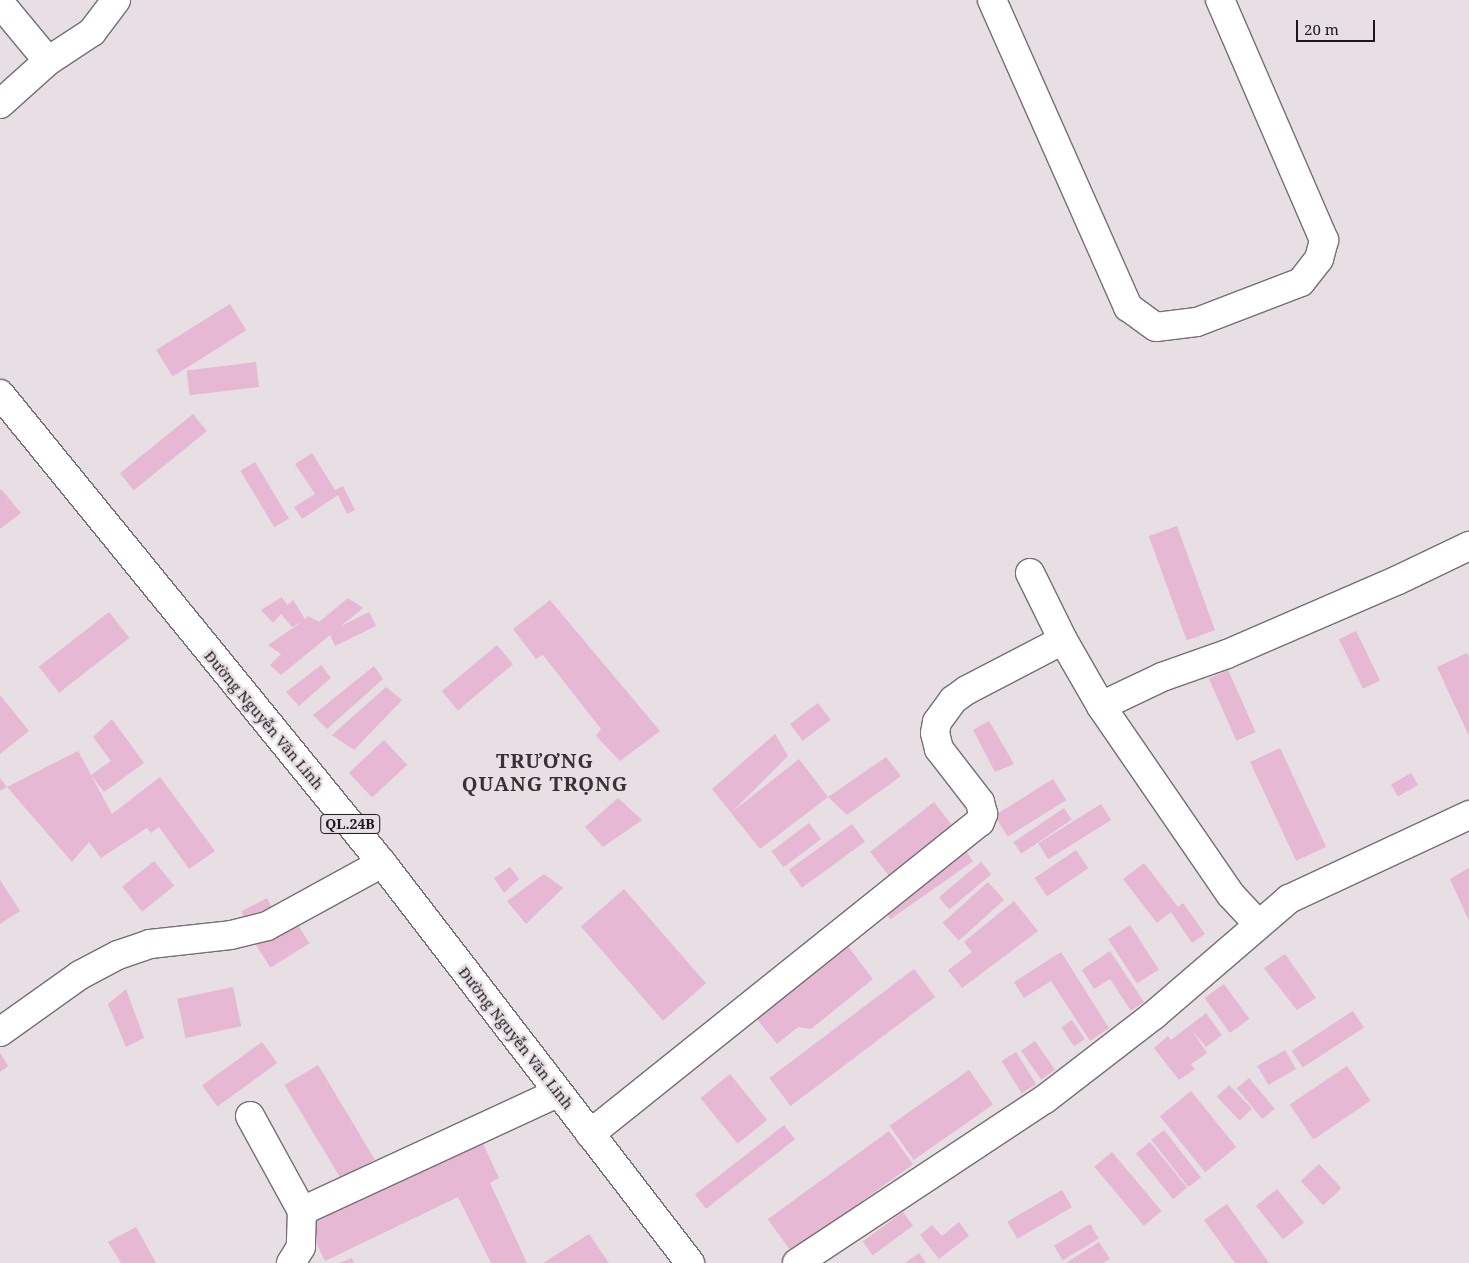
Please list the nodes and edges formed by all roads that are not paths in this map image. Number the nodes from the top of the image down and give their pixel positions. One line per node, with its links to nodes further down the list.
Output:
1 (116, 0): 5 (street)
2 (992, 0): 3 (street)
3 (1220, 0)
4 (0, 4): 5 (street)
5 (48, 61): 6 (street)
6 (0, 104)
7 (0, 394): 13 (street, Đường Nguyễn Văn Linh / QL.24B)
8 (1469, 546): 11 (street)
9 (1030, 573): 10 (street)
10 (1063, 640): 11 (street); 18 (street)
11 (1101, 706): 14 (street)
12 (1469, 815): 14 (street)
13 (382, 863): 15 (street); 16 (street, Đường Nguyễn Văn Linh / QL.24B)
14 (1258, 924): 22 (street)
15 (0, 1032)
16 (557, 1093): 18 (street, Đường Nguyễn Văn Linh / QL.24B); 19 (street)
17 (250, 1116): 19 (street)
18 (590, 1134): 21 (street, Đường Nguyễn Văn Linh / QL.24B)
19 (302, 1211): 20 (street)
20 (291, 1263)
21 (690, 1263)
22 (798, 1263)

